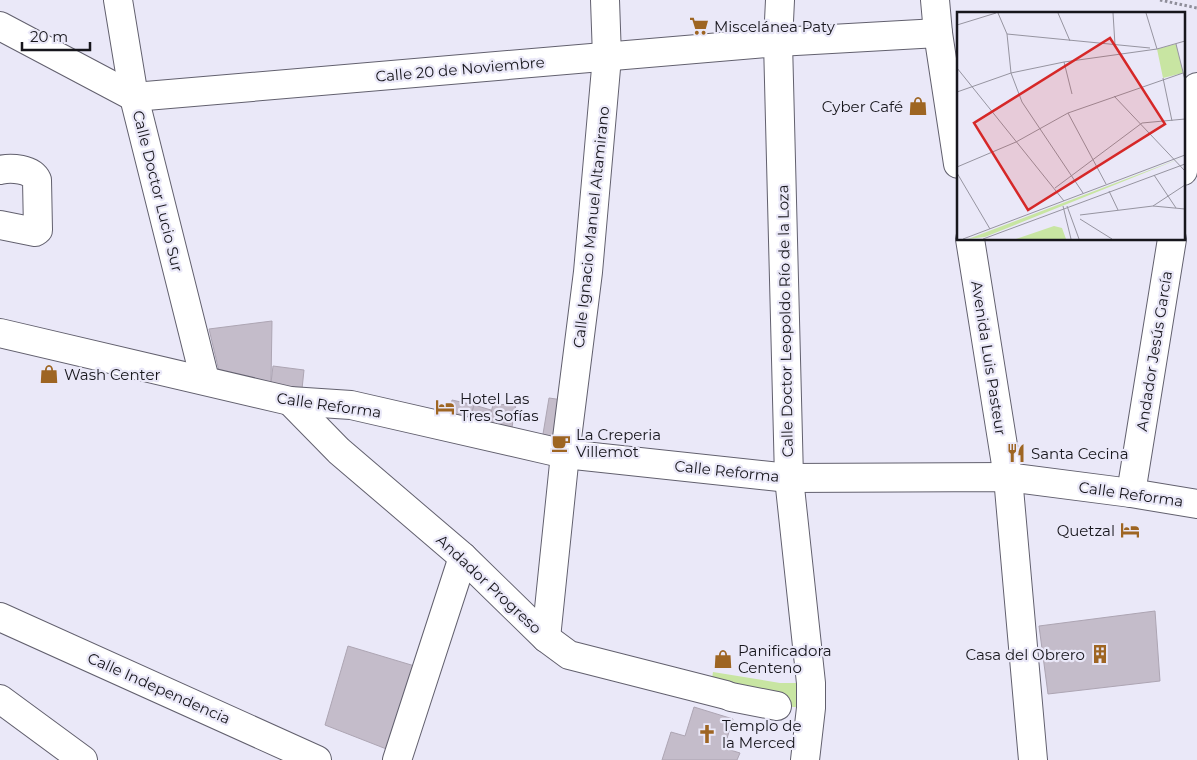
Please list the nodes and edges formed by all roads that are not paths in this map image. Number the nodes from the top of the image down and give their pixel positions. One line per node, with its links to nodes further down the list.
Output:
1 (118, 0): 10 (street, Calle Doctor Lucio Sur)
2 (605, 0): 8 (street, Calle Ignacio Manuel Altamirano)
3 (780, 0): 7 (street, Calle Doctor Leopoldo Río de la Loza)
4 (935, 0): 6 (street)
5 (0, 26): 10 (street)
6 (938, 33): 7 (street, Calle 20 de Noviembre); 11 (street)
7 (778, 42): 8 (street, Calle 20 de Noviembre); 22 (street, Calle Doctor Leopoldo Río de la Loza)
8 (607, 57): 10 (street, Calle 20 de Noviembre); 20 (street, Calle Ignacio Manuel Altamirano)
9 (1197, 87): 12 (street)
10 (134, 96): 18 (street, Calle Doctor Lucio Sur)
11 (957, 157)
12 (1184, 165)
13 (0, 170): 14 (street)
14 (0, 224)
15 (970, 240): 21 (street, Avenida Luis Pasteur)
16 (1172, 240): 23 (street, Andador Jesús García)
17 (0, 333): 18 (street, Calle Reforma)
18 (205, 380): 19 (street, Calle Reforma)
19 (290, 401): 20 (street, Calle Reforma); 25 (street, Andador Progreso)
20 (565, 454): 22 (street, Calle Reforma); 27 (street, Calle Ignacio Manuel Altamirano)
21 (1008, 477): 22 (street, Calle Reforma); 23 (street, Calle Reforma); 34 (street, Avenida Luis Pasteur)
22 (789, 478): 33 (street, Calle Doctor Leopoldo Río de la Loza)
23 (1131, 493): 24 (street, Calle Reforma)
24 (1197, 504)
25 (463, 556): 27 (street, Andador Progreso); 32 (street)
26 (0, 617): 31 (street, Calle Independencia)
27 (546, 638): 29 (street, Andador Progreso)
28 (0, 699): 30 (street)
29 (778, 706)
30 (83, 760)
31 (318, 760)
32 (397, 760)
33 (805, 760)
34 (1033, 760)

